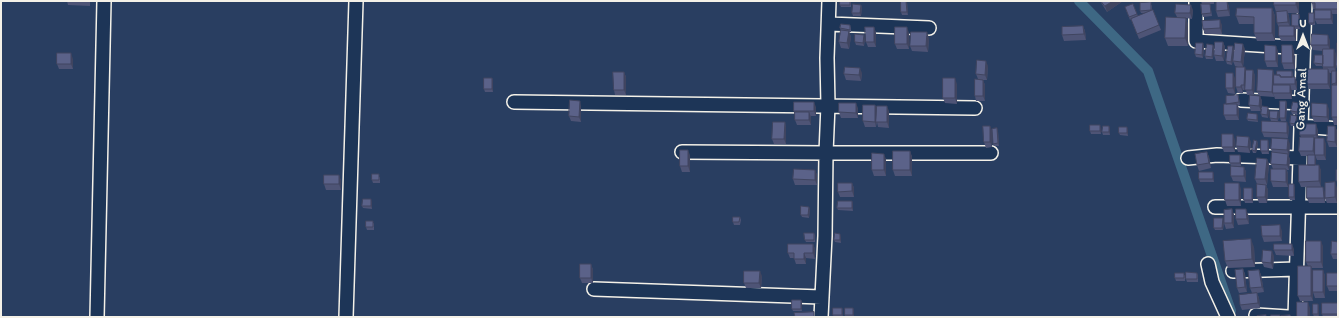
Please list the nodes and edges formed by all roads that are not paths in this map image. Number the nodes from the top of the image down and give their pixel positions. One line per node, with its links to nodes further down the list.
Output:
1 (104, 1): 30 (street)
2 (356, 1): 31 (street)
3 (828, 1): 6 (street)
4 (1196, 1): 8 (street)
5 (1305, 1): 8 (street, Gang Amal)
6 (829, 24): 7 (street); 12 (street)
7 (929, 28)
8 (1304, 48): 11 (street, Gang Amal)
9 (1241, 100): 11 (street)
10 (514, 102): 12 (street)
11 (1302, 103): 14 (street, Gang Amal)
12 (828, 105): 13 (street); 18 (street)
13 (975, 108)
14 (1301, 126): 15 (street); 20 (street, Gang Amal)
15 (1338, 128)
16 (682, 152): 18 (street)
17 (990, 152): 18 (street)
18 (826, 154): 28 (street)
19 (1188, 158): 20 (street)
20 (1300, 158): 23 (street, Gang Amal)
21 (1215, 207): 23 (street)
22 (1338, 207): 23 (street)
23 (1298, 208): 25 (street, Gang Amal)
24 (1208, 264): 33 (street)
25 (1296, 270): 26 (street); 34 (street, Gang Amal)
26 (1233, 271)
27 (594, 290): 28 (street)
28 (821, 297): 32 (street)
29 (1256, 315): 34 (street)
30 (97, 317)
31 (346, 317)
32 (821, 317)
33 (1228, 317)
34 (1294, 317)

